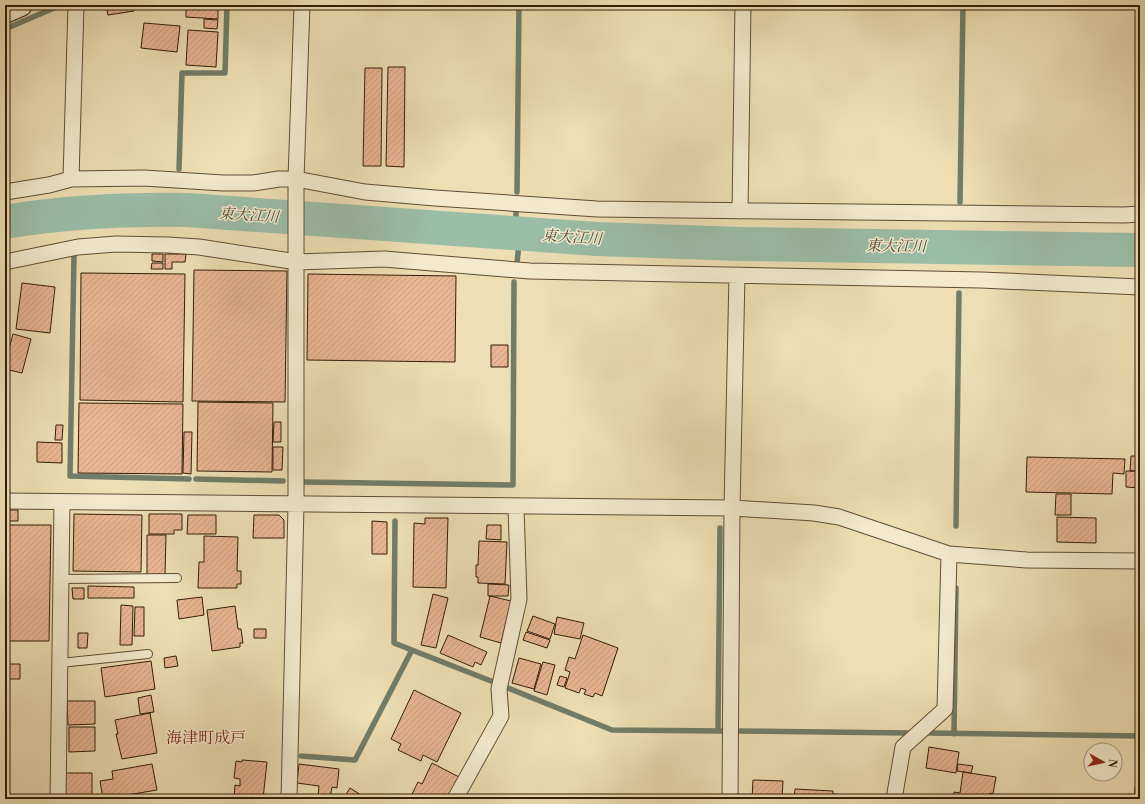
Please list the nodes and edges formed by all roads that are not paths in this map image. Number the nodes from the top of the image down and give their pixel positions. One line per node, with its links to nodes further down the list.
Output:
1 (21, 5): 5 (main road)
2 (76, 5): 6 (street)
3 (302, 5): 7 (street)
4 (743, 5): 9 (street)
5 (5, 12)
6 (71, 179): 7 (street); 8 (street)
7 (296, 179): 9 (street); 11 (street)
8 (5, 192)
9 (740, 211): 10 (street)
10 (1140, 214)
11 (297, 257): 12 (street); 13 (street); 17 (street)
12 (5, 262)
13 (737, 276): 14 (street); 19 (street)
14 (1140, 287)
15 (5, 501): 16 (street)
16 (62, 502): 17 (street); 23 (street)
17 (296, 505): 18 (street); 27 (street)
18 (516, 507): 19 (street); 28 (street)
19 (732, 508): 20 (street); 29 (street)
20 (949, 554): 21 (street); 30 (street)
21 (1140, 561)
22 (177, 578): 23 (lane)
23 (61, 579): 25 (street)
24 (148, 654): 25 (lane)
25 (60, 663): 26 (street)
26 (58, 799)
27 (289, 799)
28 (456, 799)
29 (730, 799)
30 (894, 799)

